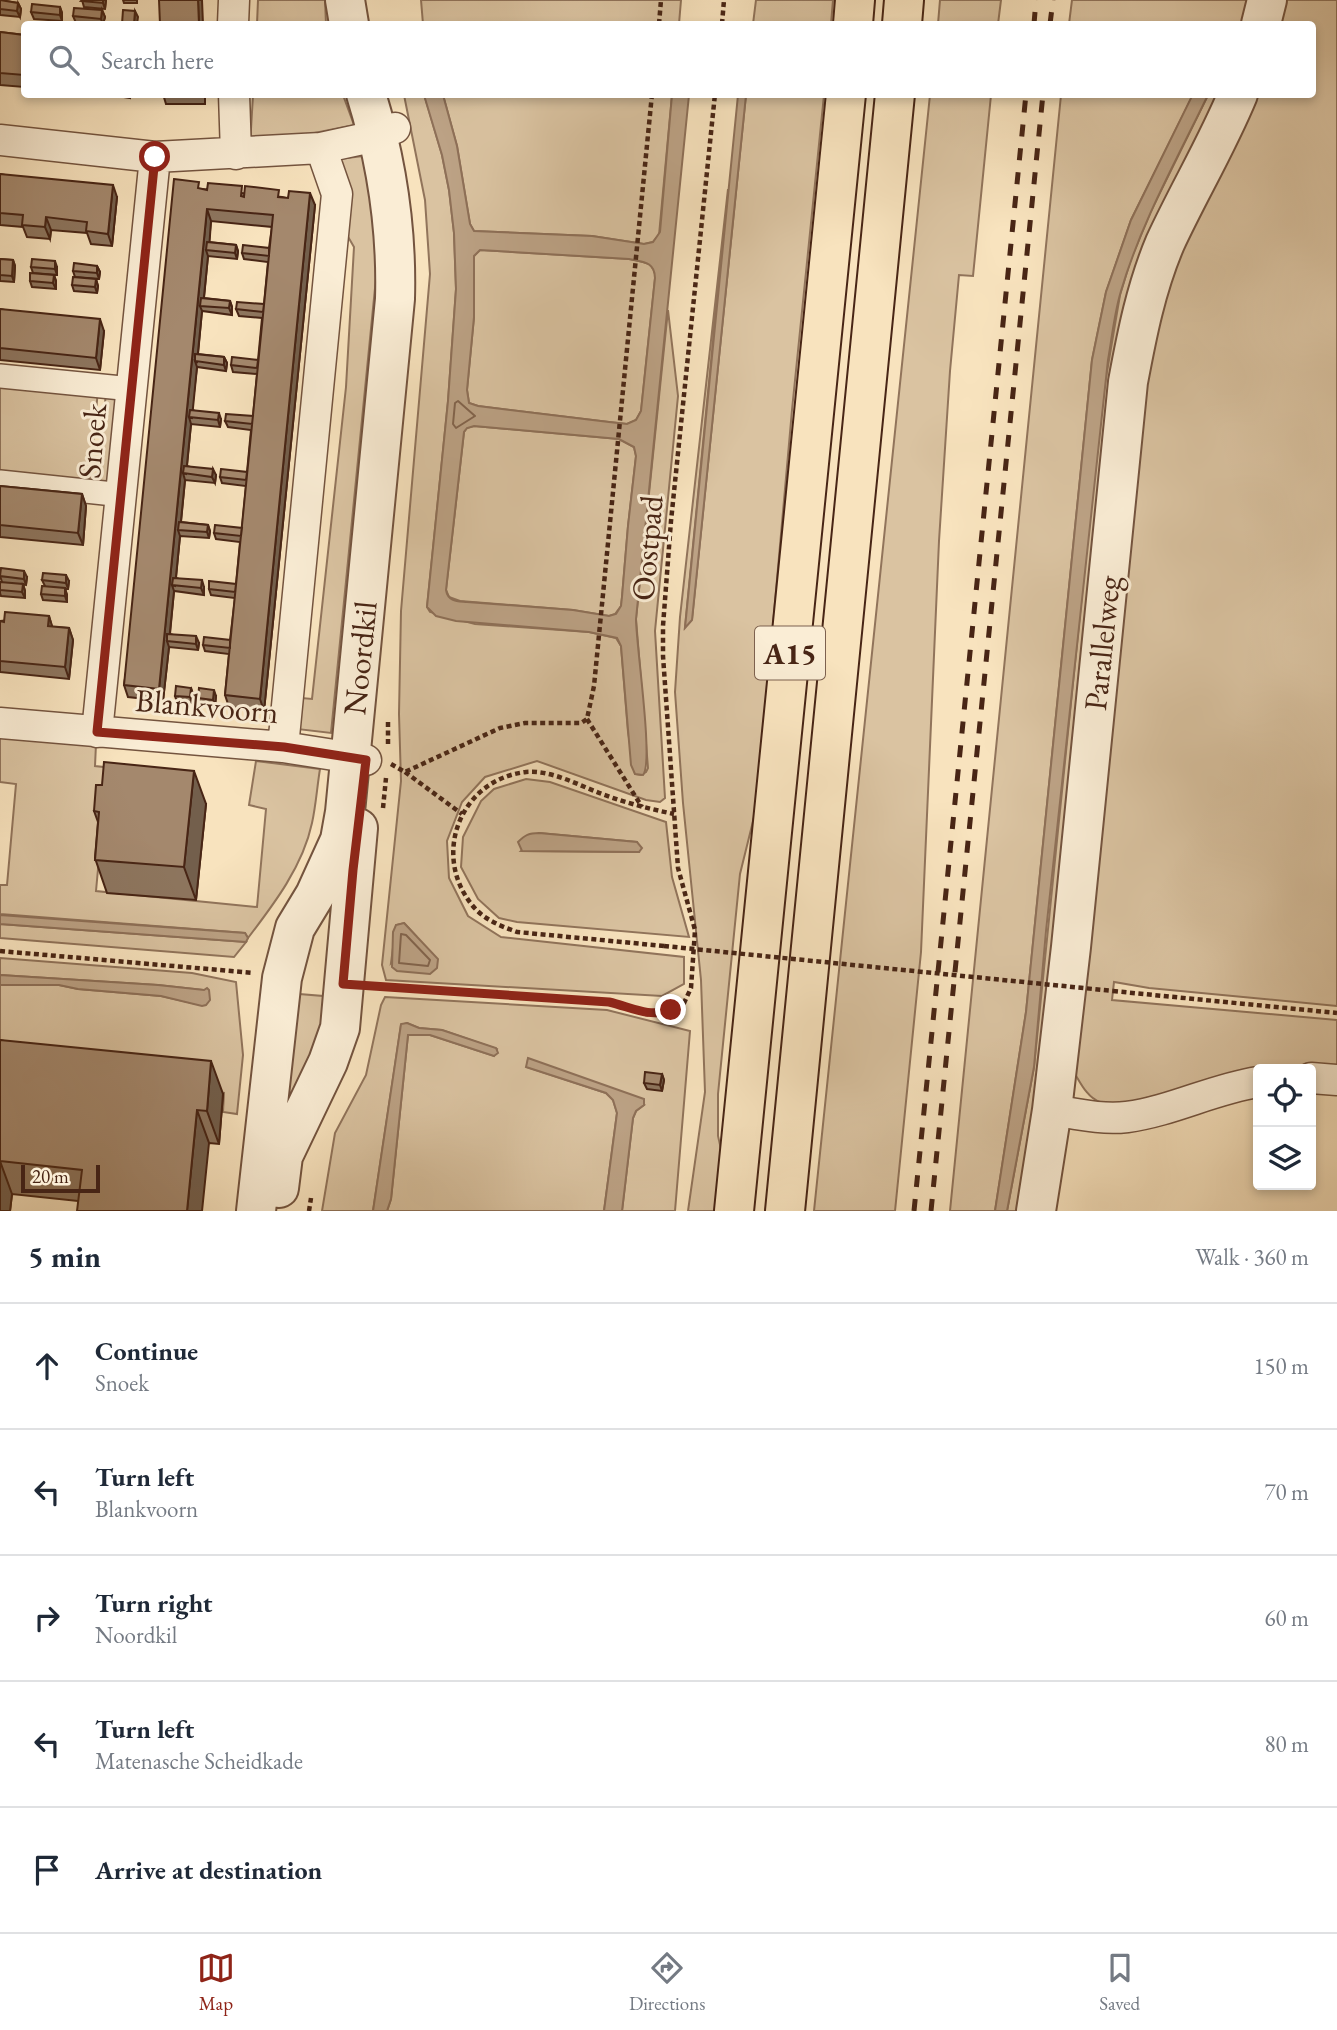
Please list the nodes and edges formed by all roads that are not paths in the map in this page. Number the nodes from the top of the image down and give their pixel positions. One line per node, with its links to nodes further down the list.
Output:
1 (234, 0): 7 (street)
2 (345, 0): 8 (street)
3 (365, 0): 9 (street)
4 (855, 0): 10 (highway)
5 (904, 0): 11 (highway)
6 (1267, 0): 12 (street)
7 (233, 21)
8 (348, 21)
9 (368, 21)
10 (853, 21)
11 (902, 21)
12 (1262, 21)
13 (234, 98): 21 (street)
14 (369, 98): 18 (street, Noordkil)
15 (846, 98): 37 (highway, A15)
16 (895, 98): 38 (highway, A15)
17 (1236, 98): 34 (street, Parallelweg)
18 (386, 119): 20 (street); 30 (street, Noordkil)
19 (0, 140): 22 (street)
20 (321, 148): 21 (street); 29 (street)
21 (236, 154): 22 (street)
22 (155, 157): 24 (street, Snoek)
23 (0, 376): 24 (street)
24 (132, 389): 26 (street, Snoek)
25 (0, 482): 26 (street)
26 (122, 495): 28 (street, Snoek)
27 (0, 723): 28 (street, Blankvoorn)
28 (97, 732): 29 (street, Blankvoorn)
29 (284, 747): 30 (street, Blankvoorn)
30 (368, 760): 35 (street, Noordkil); 36 (street, Noordkil)
31 (1316, 1078): 32 (street)
32 (1337, 1080)
33 (1253, 1083): 34 (street)
34 (1052, 1110): 39 (street, Parallelweg)
35 (256, 1211)
36 (277, 1211)
37 (734, 1211)
38 (785, 1211)
39 (1036, 1211)

